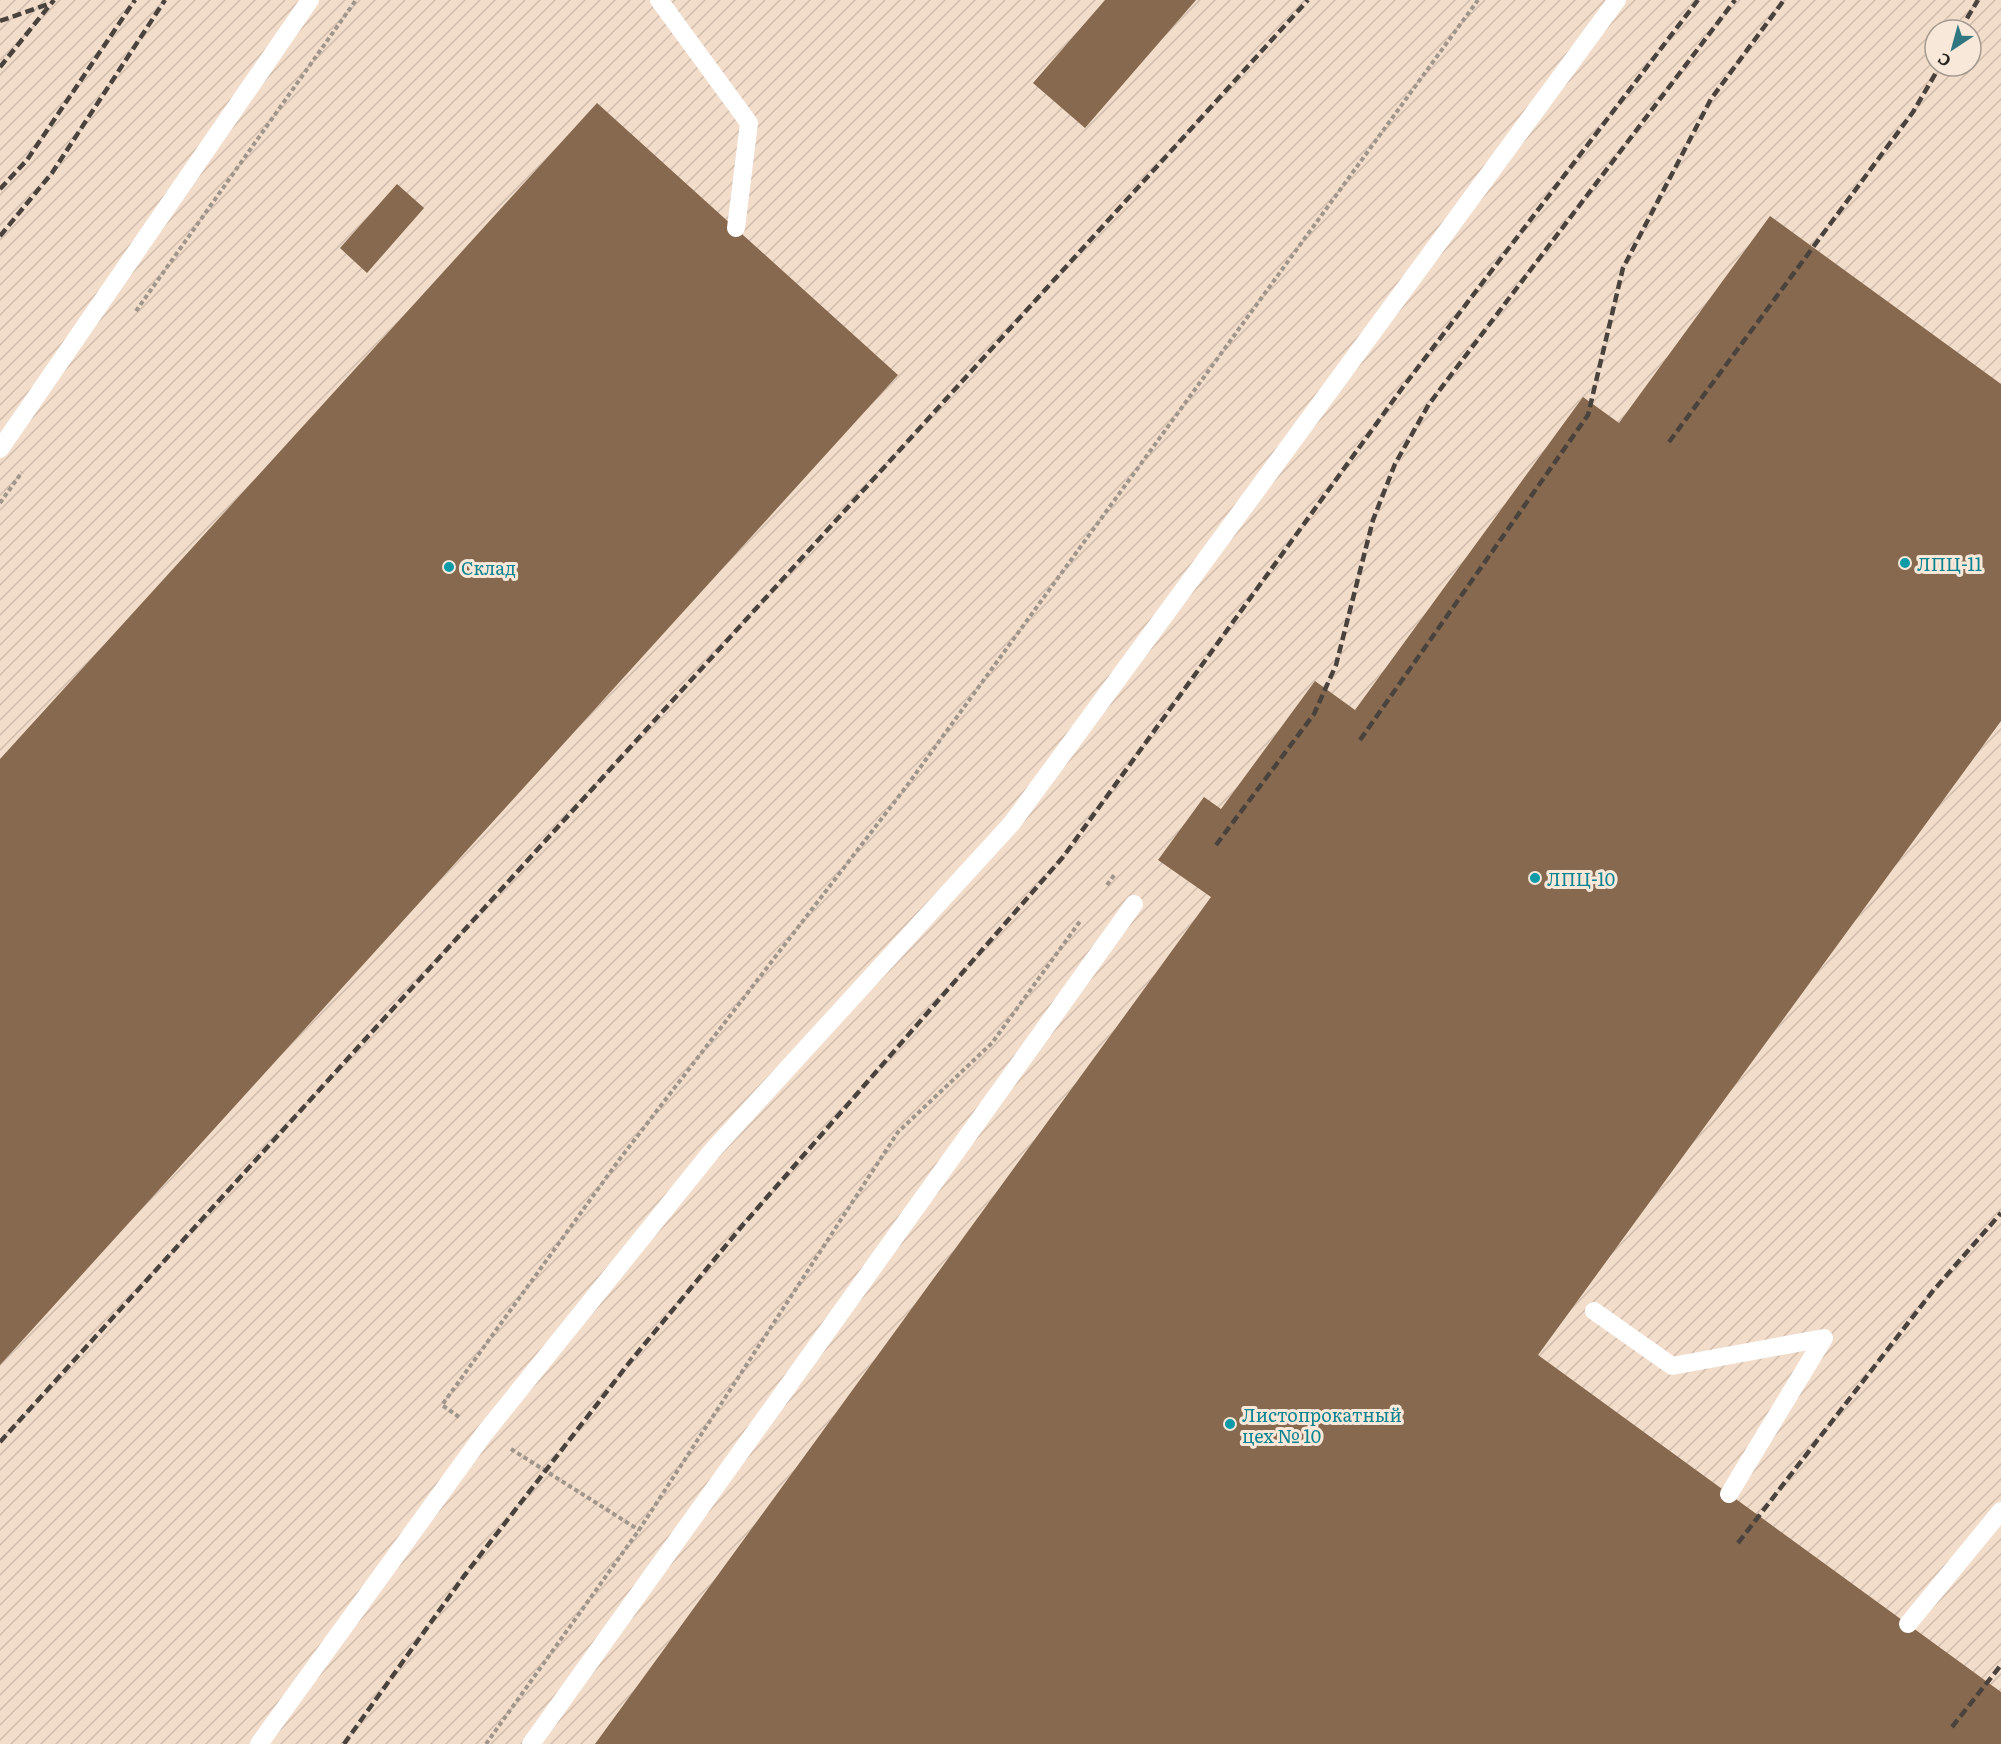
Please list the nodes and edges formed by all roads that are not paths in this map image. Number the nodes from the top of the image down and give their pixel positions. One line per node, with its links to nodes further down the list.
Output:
1 (309, 0): 5 (lane)
2 (659, 0): 4 (lane)
3 (1617, 0): 11 (lane)
4 (736, 228)
5 (0, 448)
6 (1134, 904): 12 (lane)
7 (1594, 1311): 8 (lane)
8 (1729, 1494)
9 (2001, 1511): 10 (lane)
10 (1908, 1624)
11 (259, 1744)
12 (531, 1744)

